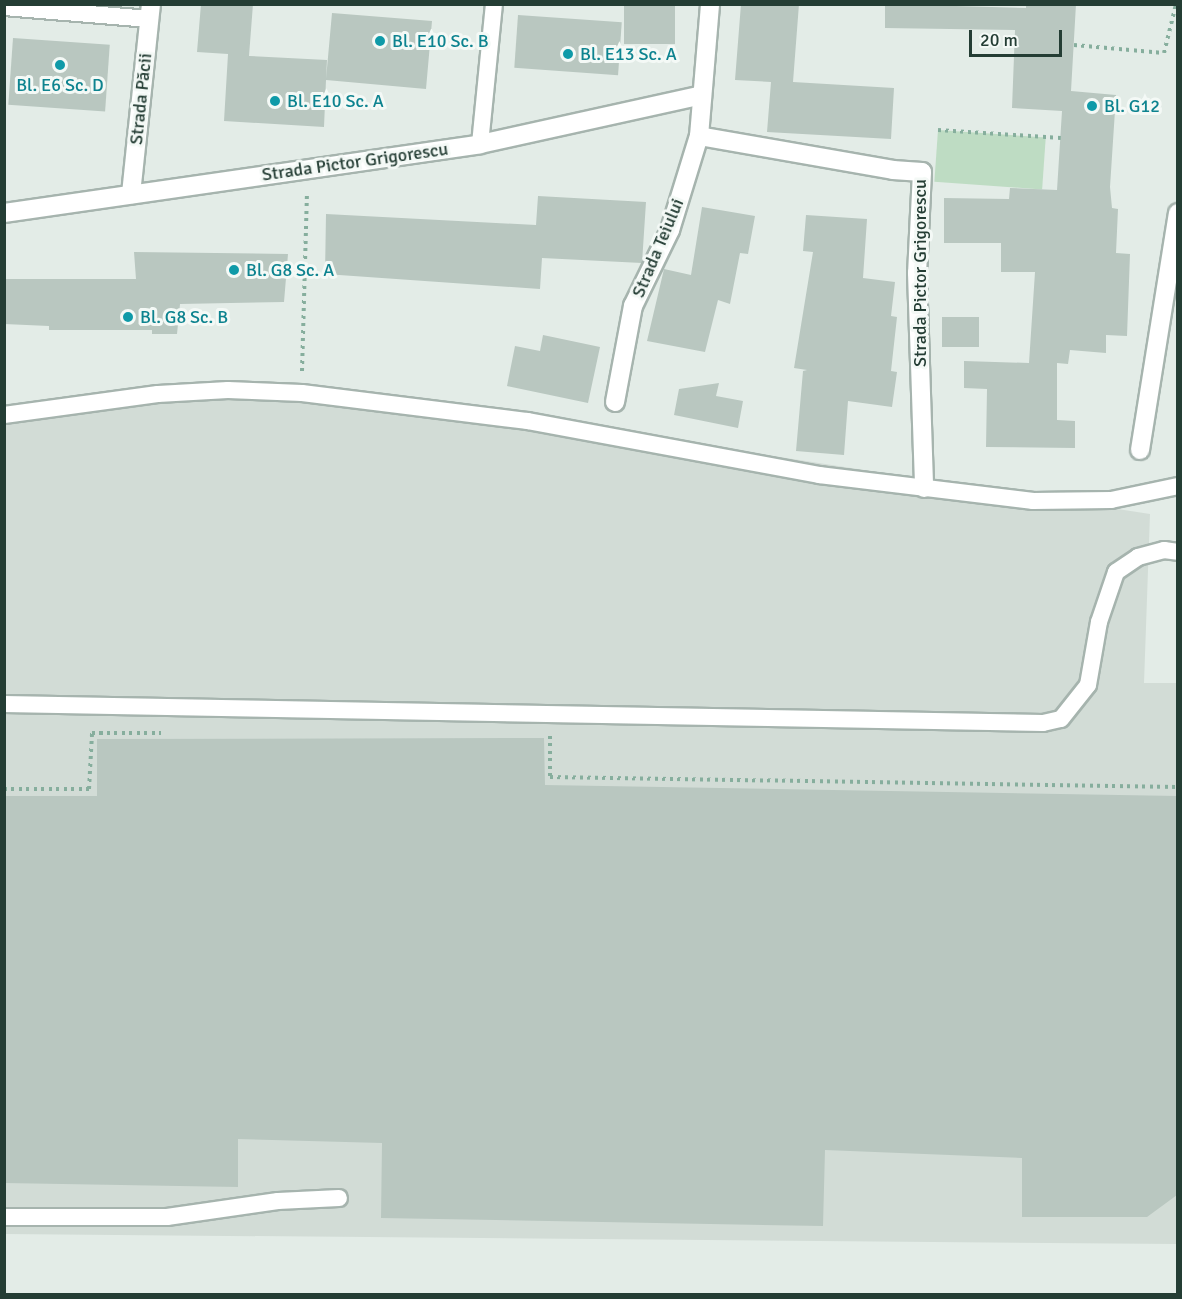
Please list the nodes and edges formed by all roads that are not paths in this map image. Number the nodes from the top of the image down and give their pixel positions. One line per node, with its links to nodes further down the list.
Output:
1 (494, 4): 7 (lane)
2 (710, 4): 5 (street, Strada Teiului)
3 (4, 7): 4 (lane)
4 (150, 12): 8 (street, Strada Păcii)
5 (702, 95): 6 (street, Strada Teiului); 7 (street, Strada Pictor Grigorescu)
6 (699, 136): 11 (street, Strada Teiului); 15 (street, Strada Pictor Grigorescu)
7 (480, 144): 8 (street, Strada Pictor Grigorescu)
8 (132, 194): 9 (street, Strada Pictor Grigorescu)
9 (4, 213)
10 (1178, 213): 13 (street)
11 (615, 402)
12 (4, 415): 15 (lane)
13 (1140, 450)
14 (1178, 486): 15 (lane)
15 (924, 488)
16 (1178, 552): 17 (lane)
17 (4, 704)
18 (339, 1198): 19 (lane)
19 (4, 1217)

